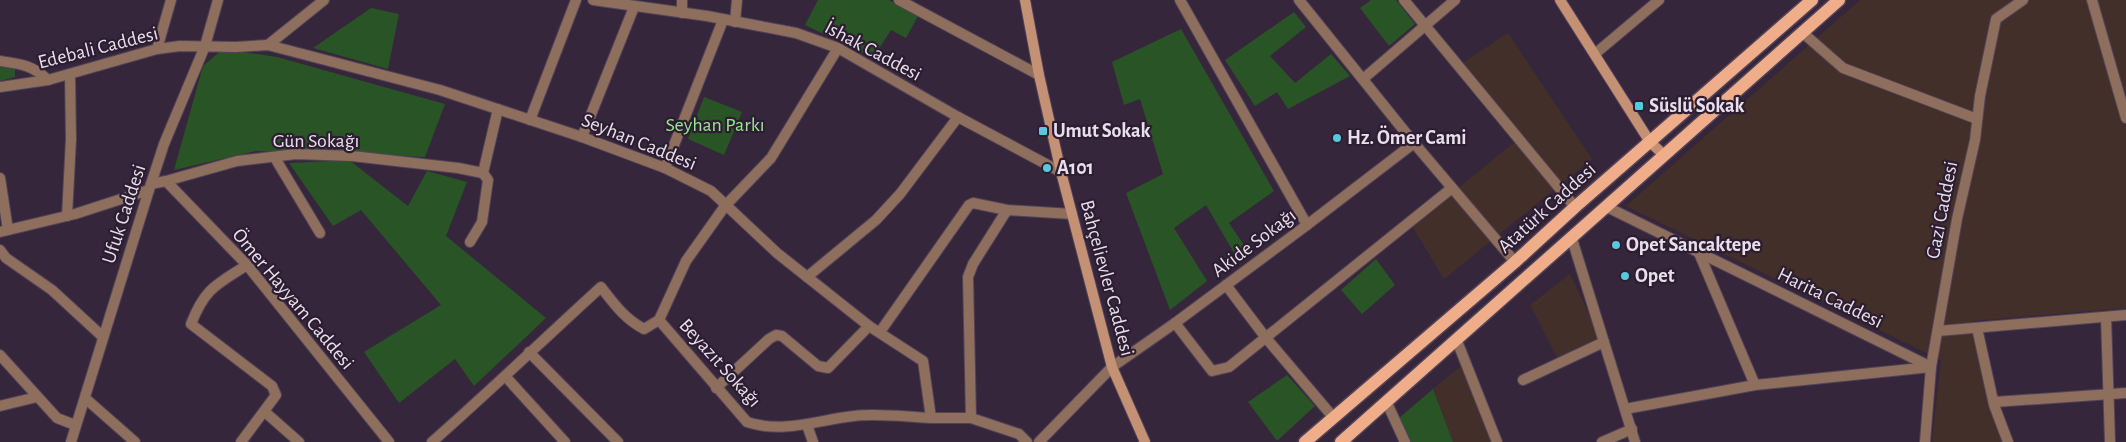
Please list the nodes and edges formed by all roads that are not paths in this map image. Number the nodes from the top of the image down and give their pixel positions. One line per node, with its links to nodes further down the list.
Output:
1 (170, 0): 29 (street)
2 (218, 0): 27 (street, Ufuk Caddesi)
3 (324, 0): 26 (street)
4 (576, 0): 41 (street)
5 (593, 0): 20 (street, İshak Caddesi)
6 (682, 0): 21 (street)
7 (736, 0): 23 (street)
8 (899, 0): 33 (street)
9 (1025, 0): 33 (main road, Bahçelievler Caddesi)
10 (1180, 0): 60 (street)
11 (1299, 0): 34 (street)
12 (1404, 0): 24 (street)
13 (1455, 0): 24 (street)
14 (1560, 0): 30 (main road)
15 (1659, 0): 30 (street)
16 (1839, 0): 25 (main road, Atatürk Caddesi)
17 (2092, 0): 39 (street)
18 (1808, 1): 43 (main road, Atatürk Caddesi)
19 (2019, 1): 40 (street, Gazi Caddesi)
20 (634, 7): 21 (street, İshak Caddesi); 42 (street)
21 (682, 13): 22 (street, İshak Caddesi)
22 (723, 20): 23 (street, İshak Caddesi); 47 (street)
23 (735, 22): 28 (street, İshak Caddesi)
24 (1426, 26): 34 (street); 56 (street)
25 (1802, 33): 40 (street); 45 (main road, Atatürk Caddesi)
26 (268, 45): 27 (street, Seyhan Caddesi); 37 (street, Seyhan Caddesi)
27 (205, 46): 29 (street, Edebali Caddesi); 52 (street, Ufuk Caddesi)
28 (838, 48): 38 (street, İshak Caddesi); 54 (street)
29 (157, 49): 32 (street, Edebali Caddesi)
30 (1596, 54): 43 (main road)
31 (0, 61): 35 (street)
32 (70, 74): 35 (street, Edebali Caddesi); 59 (street)
33 (1038, 75): 48 (main road, Bahçelievler Caddesi)
34 (1363, 79): 44 (street)
35 (48, 80): 36 (street, Edebali Caddesi)
36 (0, 87)
37 (498, 109): 41 (street, Seyhan Caddesi); 49 (street)
38 (958, 117): 48 (street, İshak Caddesi); 69 (street)
39 (2126, 118)
40 (1977, 119): 77 (street, Gazi Caddesi)
41 (530, 120): 42 (street, Seyhan Caddesi)
42 (582, 137): 47 (street, Seyhan Caddesi)
43 (1650, 142): 45 (main road); 56 (main road, Atatürk Caddesi)
44 (1414, 143): 53 (street); 60 (street, Akide Sokağı)
45 (1664, 155): 55 (main road, Atatürk Caddesi)
46 (275, 158): 49 (street, Gün Sokağı); 51 (street, Gün Sokağı); 62 (street)
47 (665, 168): 54 (street, Seyhan Caddesi)
48 (1061, 172): 58 (main road, Bahçelievler Caddesi)
49 (483, 173): 64 (street)
50 (0, 178): 61 (street)
51 (166, 181): 52 (street, Gün Sokağı); 68 (street, Ömer Hayyam Caddesi)
52 (150, 187): 59 (street, Gün Sokağı); 79 (street, Ufuk Caddesi)
53 (1452, 188): 67 (street); 80 (street)
54 (725, 206): 69 (street, Seyhan Caddesi); 73 (street)
55 (1607, 206): 63 (main road, Atatürk Caddesi); 66 (street, Harita Caddesi)
56 (1575, 207): 67 (main road, Atatürk Caddesi)
57 (1007, 210): 58 (street); 78 (street); 101 (street)
58 (1072, 214): 85 (main road, Bahçelievler Caddesi)
59 (67, 216): 61 (street, Gün Sokağı)
60 (1307, 225): 70 (street, Akide Sokağı)
61 (4, 231)
62 (320, 233)
63 (1572, 239): 81 (main road, Atatürk Caddesi); 82 (street)
64 (470, 242)
65 (0, 250): 79 (street)
66 (1699, 253): 86 (street, Harita Caddesi); 89 (street)
67 (1515, 262): 102 (main road, Atatürk Caddesi)
68 (246, 265): 99 (street); 110 (street, Ömer Hayyam Caddesi)
69 (807, 277): 75 (street, Seyhan Caddesi)
70 (1226, 285): 74 (street, Akide Sokağı); 80 (street)
71 (2126, 315): 72 (street)
72 (2106, 317): 76 (street); 92 (street)
73 (659, 320): 83 (street, Beyazıt Sokağı); 90 (street, Beyazıt Sokağı)
74 (1175, 323): 80 (street); 85 (street, Akide Sokağı)
75 (869, 326): 78 (street, Seyhan Caddesi); 90 (street)
76 (1977, 328): 77 (street); 96 (street)
77 (1938, 331): 86 (street, Gazi Caddesi)
78 (880, 332): 100 (street, Seyhan Caddesi)
79 (103, 337): 94 (street, Ufuk Caddesi)
80 (1266, 338): 102 (street)
81 (1457, 341): 95 (main road, Atatürk Caddesi); 121 (street)
82 (1604, 342): 88 (street); 98 (street)
83 (530, 352): 87 (street, Beyazıt Sokağı); 113 (street)
84 (0, 355): 93 (street)
85 (1112, 367): 116 (street, Akide Sokağı); 117 (main road, Bahçelievler Caddesi)
86 (1931, 367): 89 (street); 124 (street, Gazi Caddesi)
87 (506, 377): 111 (street, Beyazıt Sokağı); 112 (street)
88 (1523, 380)
89 (1755, 385): 98 (street)
90 (716, 388): 104 (street, Beyazıt Sokağı)
91 (2126, 393): 92 (street)
92 (2109, 394): 96 (street); 126 (street)
93 (38, 397): 97 (street); 103 (street)
94 (85, 398): 103 (street, Ufuk Caddesi); 107 (street)
95 (1386, 401): 119 (main road, Atatürk Caddesi); 120 (street)
96 (1994, 402): 125 (street)
97 (0, 406)
98 (1625, 409): 105 (street)
99 (265, 412): 108 (street); 109 (street)
100 (931, 418): 101 (street, Beyazıt Sokağı); 104 (street, Beyazıt Sokağı)
101 (971, 418): 115 (street, Beyazıt Sokağı)
102 (1333, 418): 118 (main road, Atatürk Caddesi)
103 (75, 424): 106 (street, Ufuk Caddesi)
104 (807, 425): 114 (street)
105 (1632, 429): 122 (street); 123 (street)
106 (71, 442)
107 (136, 442)
108 (241, 442)
109 (299, 442)
110 (389, 442)
111 (432, 442)
112 (565, 442)
113 (618, 442)
114 (813, 442)
115 (1027, 442)
116 (1039, 442)
117 (1145, 442)
118 (1305, 442)
119 (1341, 442)
120 (1405, 442)
121 (1497, 442)
122 (1602, 442)
123 (1635, 442)
124 (1925, 442)
125 (2008, 442)
126 (2110, 442)

